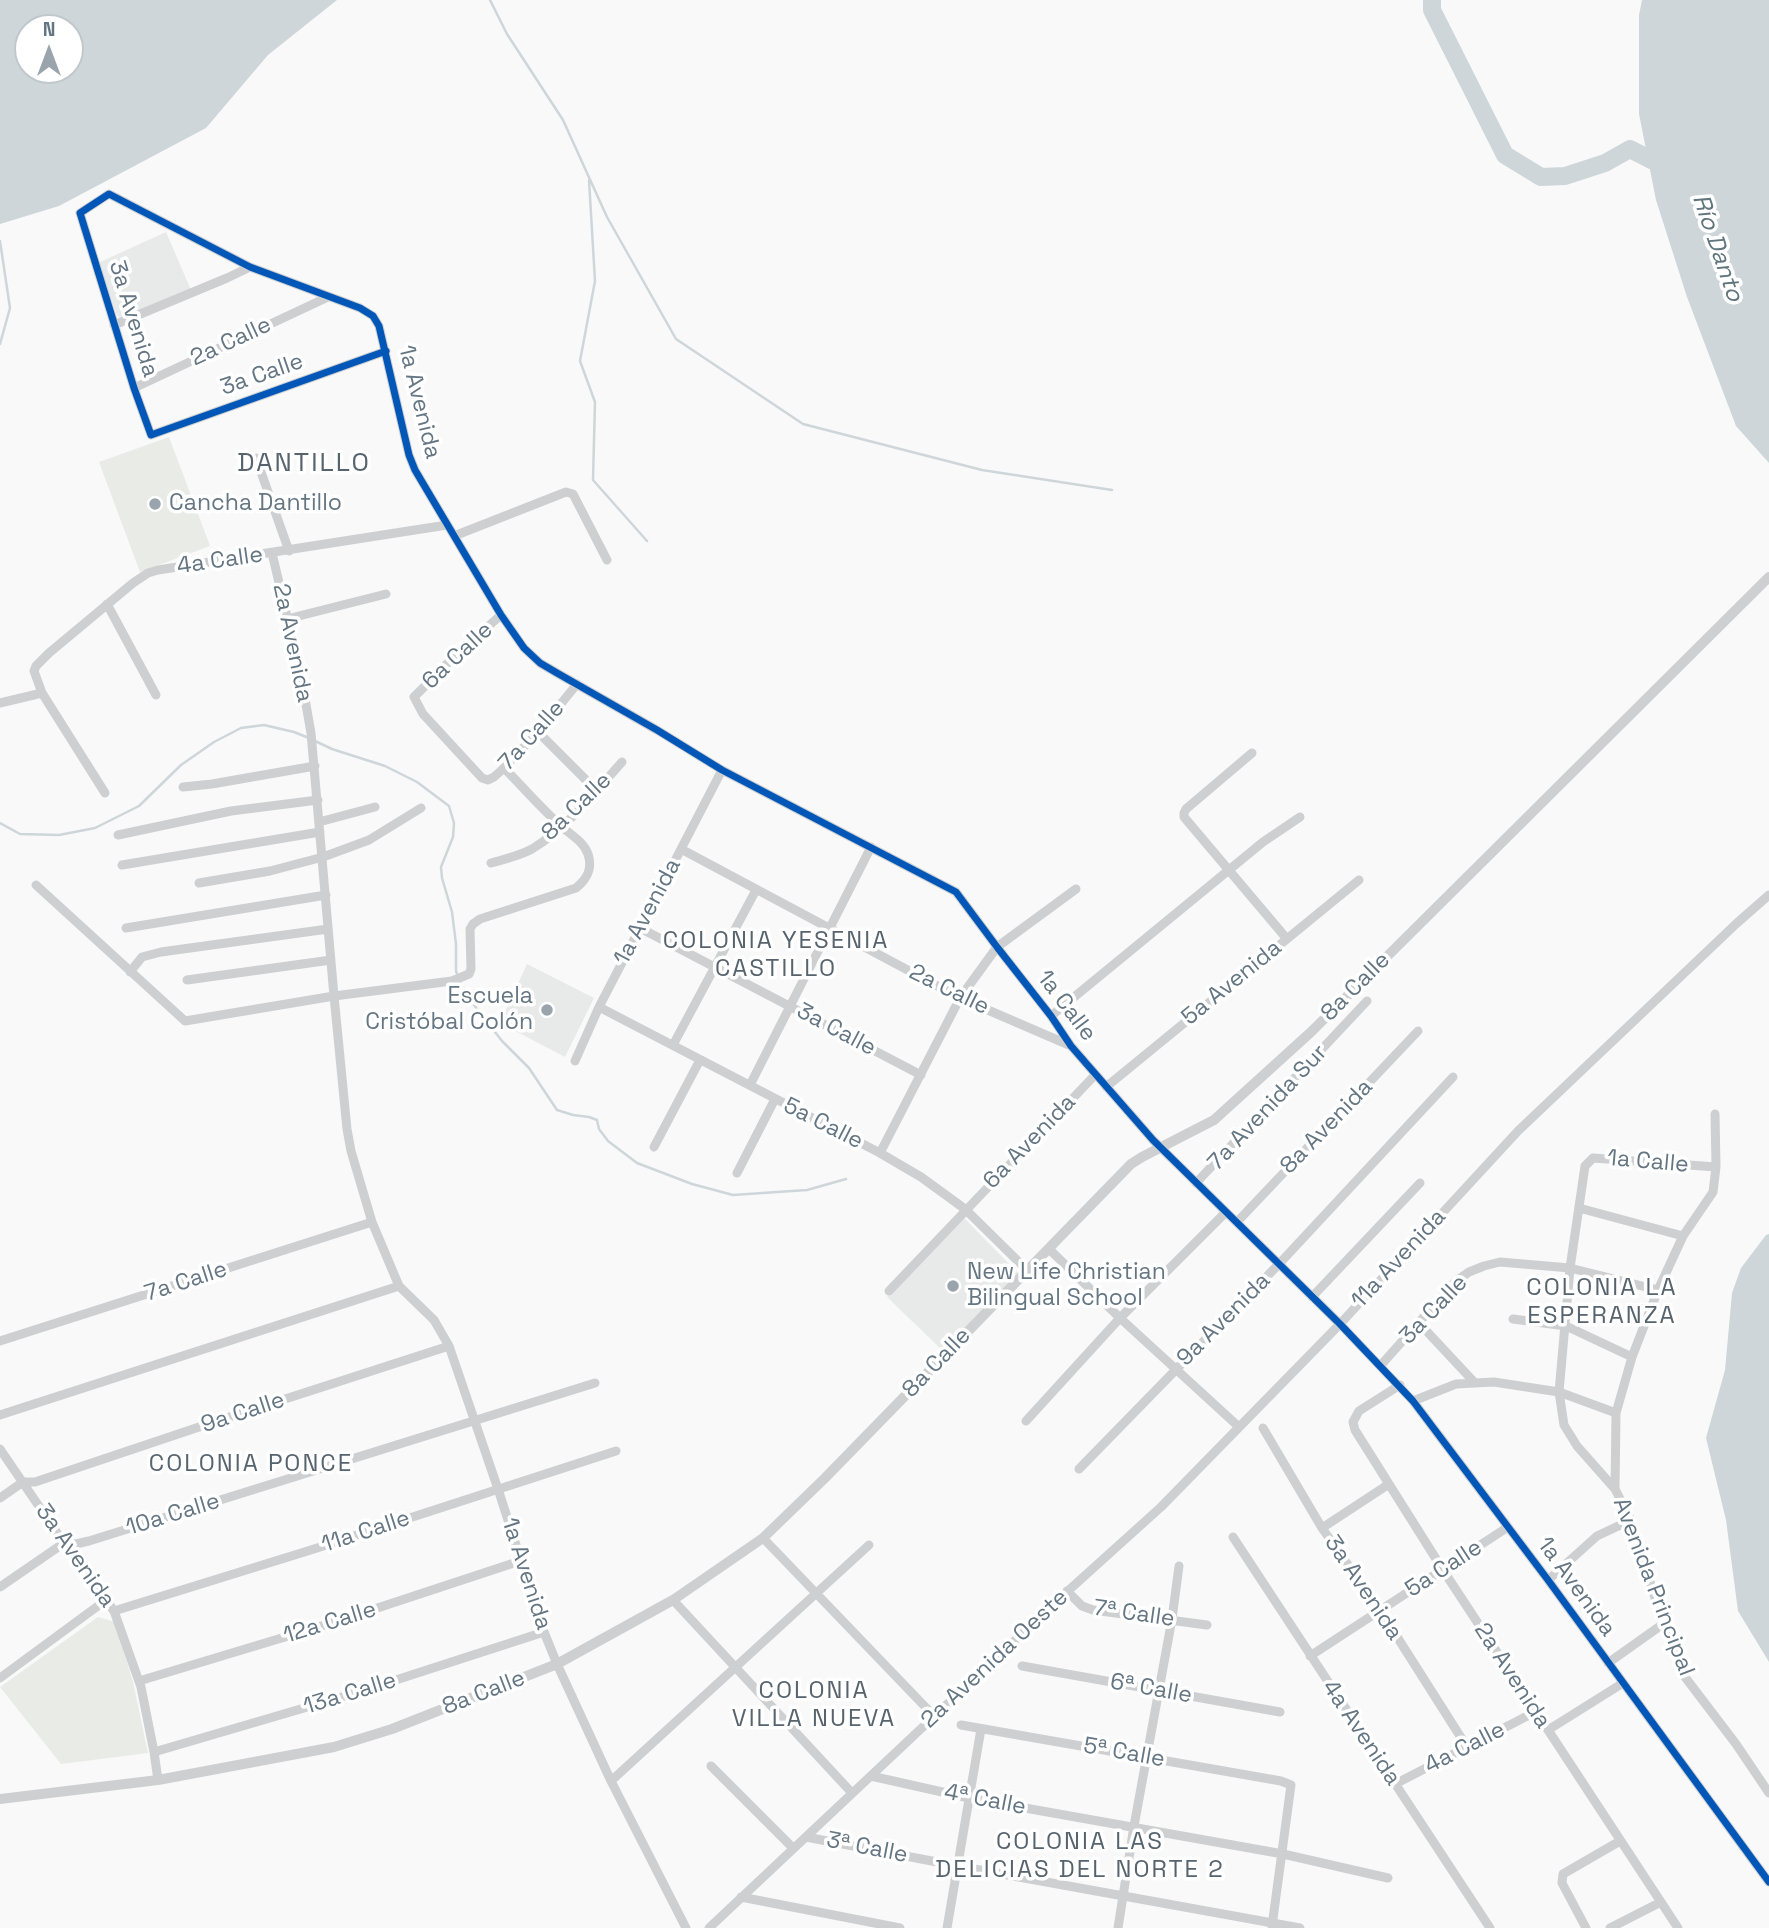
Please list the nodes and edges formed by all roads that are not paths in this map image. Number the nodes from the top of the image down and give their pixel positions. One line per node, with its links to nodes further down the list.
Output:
1 (80, 215): 2 (street, 1a Avenida); 4 (street, 3a Avenida)
2 (250, 267): 3 (street, 1a Avenida); 4 (street)
3 (328, 297): 5 (street, 1a Avenida); 6 (street, 2a Calle)
4 (114, 325): 6 (street, 3a Avenida)
5 (386, 351): 7 (street, 3a Calle); 9 (street, 1a Avenida)
6 (134, 388): 7 (street, 3a Avenida)
7 (150, 434)
8 (256, 458): 11 (street, 2a Avenida)
9 (447, 525): 10 (street, 1a Avenida); 11 (street, 4a Calle)
10 (454, 536): 13 (street); 17 (street, 1a Avenida)
11 (289, 551): 12 (street, 4a Calle)
12 (272, 553): 16 (street, 4a Calle); 18 (street, 2a Avenida)
13 (607, 560)
14 (1769, 578): 82 (street, 8a Calle)
15 (386, 594): 18 (street)
16 (107, 604): 20 (street, 4a Calle); 21 (street)
17 (502, 615): 19 (street, 1a Avenida); 29 (street, 6a Calle)
18 (286, 619): 26 (street, 2a Avenida)
19 (577, 684): 23 (street, 7a Calle); 28 (street, 1a Avenida)
20 (42, 693): 22 (street); 32 (street)
21 (156, 695)
22 (0, 703)
23 (538, 732): 27 (street, 7a Calle); 31 (street)
24 (1252, 753): 45 (street)
25 (622, 762): 31 (street, 8a Calle)
26 (315, 766): 30 (street); 33 (street, 2a Avenida)
27 (503, 768): 29 (street, 7a Calle); 37 (street)
28 (722, 770): 40 (street, 1a Calle); 41 (street, 1a Avenida)
29 (482, 778)
30 (183, 787)
31 (597, 791): 37 (street, 8a Calle)
32 (105, 793)
33 (317, 800): 38 (street, 2a Avenida); 39 (street)
34 (375, 807): 38 (street)
35 (421, 808): 42 (street)
36 (1300, 817): 45 (street)
37 (561, 826): 43 (street, 8a Calle); 63 (street)
38 (320, 827): 42 (street, 2a Avenida); 44 (street)
39 (118, 835)
40 (871, 848): 56 (street); 58 (street, 1a Calle)
41 (681, 849): 50 (street, 2a Calle); 54 (street, 1a Avenida)
42 (323, 858): 47 (street); 51 (street, 2a Avenida)
43 (491, 863)
44 (122, 865)
45 (1230, 869): 57 (street); 68 (street)
46 (1359, 880): 57 (street, 5a Avenida)
47 (199, 883)
48 (36, 885): 61 (street)
49 (1076, 889): 58 (street)
50 (756, 890): 56 (street, 2a Calle); 60 (street)
51 (326, 895): 53 (street); 55 (street, 2a Avenida)
52 (1769, 895): 106 (street, 11a Avenida)
53 (126, 928)
54 (640, 928): 60 (street, 3a Calle); 67 (street, 1a Avenida)
55 (328, 929): 59 (street, 2a Avenida); 61 (street)
56 (830, 929): 64 (street, 2a Calle); 66 (street)
57 (1287, 939): 78 (street, 5a Avenida)
58 (997, 947): 64 (street); 68 (street, 1a Calle)
59 (331, 960): 62 (street); 63 (street, 2a Avenida)
60 (715, 968): 66 (street, 3a Calle); 70 (street)
61 (130, 972): 63 (street)
62 (187, 980)
63 (334, 996): 92 (street, 1a Avenida)
64 (960, 998): 71 (street, 2a Calle); 75 (street)
65 (1367, 1002): 87 (street, 7a Avenida Sur)
66 (790, 1006): 75 (street, 3a Calle); 77 (street)
67 (599, 1007): 70 (street, 5a Calle); 73 (street, 1a Avenida)
68 (1051, 1016): 71 (street, 1a Calle)
69 (1418, 1031): 93 (street, 8a Avenida)
70 (673, 1045): 72 (street, 5a Calle)
71 (1071, 1046): 74 (street, 1a Calle)
72 (700, 1060): 77 (street, 5a Calle); 81 (street)
73 (575, 1061)
74 (1095, 1074): 78 (street, 1a Calle); 90 (street, 6a Avenida)
75 (921, 1075): 83 (street)
76 (1453, 1077): 96 (street, 9a Avenida)
77 (750, 1085): 79 (street, 5a Calle)
78 (1106, 1087): 82 (street, 1a Calle)
79 (775, 1099): 83 (street, 5a Calle); 86 (street)
80 (1715, 1114): 85 (street)
81 (654, 1147)
82 (1161, 1148): 87 (street, 1a Calle); 95 (street, 8a Calle)
83 (880, 1153): 90 (street, 5a Calle)
84 (1585, 1166): 85 (street, 1a Calle); 89 (street, Avenida Principal)
85 (1716, 1167): 94 (street)
86 (737, 1173)
87 (1196, 1183): 91 (street, 1a Calle)
88 (1420, 1183): 102 (street)
89 (1578, 1208): 94 (street); 97 (street, Avenida Principal)
90 (965, 1209): 98 (street, 5a Calle); 101 (street)
91 (1226, 1212): 93 (street, 1a Calle); 103 (street)
92 (372, 1222): 99 (street, 1a Avenida); 108 (street, 7a Calle)
93 (1237, 1222): 96 (street, 1a Calle)
94 (1683, 1236): 100 (street)
95 (1049, 1249): 98 (street, 8a Calle); 103 (street)
96 (1279, 1264): 102 (street, 1a Calle); 112 (street, 9a Avenida)
97 (1570, 1268): 100 (street, 3a Calle); 105 (street, 3a Calle); 107 (street, Avenida Principal)
98 (1027, 1270): 137 (street, 8a Calle)
99 (399, 1286): 109 (street, 1a Avenida); 119 (street)
100 (1658, 1290): 110 (street)
101 (889, 1291)
102 (1312, 1297): 106 (street, 1a Calle)
103 (1121, 1318): 112 (street); 121 (street)
104 (1513, 1319): 107 (street)
105 (1419, 1323): 111 (street, 3a Calle); 114 (street)
106 (1340, 1324): 111 (street, 1a Avenida); 122 (street, 11a Avenida)
107 (1566, 1326): 110 (street); 116 (street, Avenida Principal)
108 (0, 1341)
109 (449, 1346): 120 (street, 1a Avenida); 127 (street, 9a Calle)
110 (1632, 1357): 118 (street)
111 (1381, 1366): 115 (street, 1a Avenida)
112 (1176, 1368): 122 (street); 126 (street, 9a Avenida)
113 (595, 1383): 120 (street, 10a Calle)
114 (1475, 1383): 116 (street); 117 (street)
115 (1400, 1385): 117 (street, 1a Avenida); 128 (street, 2a Avenida)
116 (1559, 1392): 118 (street); 130 (street, Avenida Principal)
117 (1413, 1401): 134 (street, 1a Avenida)
118 (1616, 1413): 130 (street)
119 (0, 1415)
120 (475, 1421): 129 (street, 1a Avenida); 138 (street, 10a Calle)
121 (1026, 1421)
122 (1239, 1427): 132 (street, 11a Avenida)
123 (1263, 1428): 135 (street, 3a Avenida)
124 (0, 1449): 127 (street, 3a Avenida)
125 (616, 1451): 129 (street, 11a Calle)
126 (1079, 1469)
127 (23, 1482): 131 (street, 9a Calle); 138 (street, 3a Avenida)
128 (1388, 1484): 135 (street); 142 (street, 2a Avenida)
129 (498, 1489): 140 (street, 1a Avenida); 150 (street, 11a Calle)
130 (1615, 1489): 133 (street, Avenida Principal)
131 (0, 1498)
132 (1161, 1507): 145 (street, 2a Avenida Oeste)
133 (1631, 1520): 143 (street); 152 (street, Avenida Principal)
134 (1508, 1527): 142 (street, 5a Calle); 143 (street, 1a Avenida)
135 (1322, 1528): 149 (street, 3a Avenida)
136 (1233, 1537): 155 (street, 4a Avenida)
137 (763, 1538): 146 (street); 148 (street, 8a Calle)
138 (64, 1543): 144 (street, 10a Calle); 147 (street, 3a Avenida)
139 (869, 1545): 146 (street)
140 (520, 1561): 154 (street, 1a Avenida); 161 (street, 12a Calle)
141 (1179, 1566): 151 (street)
142 (1443, 1570): 149 (street, 5a Calle); 165 (street, 2a Avenida)
143 (1548, 1580): 156 (street, 1a Avenida)
144 (0, 1587)
145 (1067, 1591): 151 (street, 7ª Calle); 166 (street, 2a Avenida Oeste)
146 (816, 1594): 159 (street); 166 (street)
147 (106, 1600): 150 (street, 3a Avenida); 160 (street)
148 (673, 1600): 157 (street, 8a Calle); 159 (street)
149 (1380, 1610): 155 (street, 5a Calle); 170 (street, 3a Avenida)
150 (114, 1611): 161 (street, 3a Avenida)
151 (1171, 1619): 153 (street, 7ª Calle); 163 (street)
152 (1663, 1624): 156 (street); 179 (street, Avenida Principal)
153 (1208, 1625)
154 (544, 1632): 157 (street, 1a Avenida); 171 (street, 13a Calle)
155 (1310, 1656): 177 (street, 4a Avenida)
156 (1608, 1663): 162 (street, 1a Avenida)
157 (557, 1664): 175 (street, 8a Calle); 176 (street, 1a Avenida)
158 (1022, 1666): 163 (street, 6ª Calle)
159 (735, 1667): 176 (street); 178 (street)
160 (0, 1678)
161 (139, 1681): 171 (street, 3a Avenida)
162 (1623, 1683): 169 (street); 189 (street, 1a Avenida)
163 (1159, 1690): 164 (street, 6ª Calle); 172 (street)
164 (1280, 1712)
165 (1535, 1712): 169 (street, 2a Avenida); 170 (street, 4a Calle)
166 (934, 1717): 174 (street, 2a Avenida Oeste)
167 (961, 1725): 168 (street, 5ª Calle)
168 (981, 1729): 172 (street, 5ª Calle); 181 (street)
169 (1548, 1730): 184 (street, 2a Avenida)
170 (1467, 1747): 177 (street, 4a Calle)
171 (154, 1752): 175 (street, 3a Avenida)
172 (1147, 1757): 182 (street); 186 (street, 5ª Calle)
173 (711, 1766): 185 (street)
174 (871, 1776): 178 (street, 2a Avenida Oeste); 181 (street, 4ª Calle)
175 (158, 1780): 180 (street, 8a Calle)
176 (611, 1781): 194 (street, 1a Avenida)
177 (1395, 1784): 200 (street, 4a Avenida)
178 (852, 1793): 183 (street, 2a Avenida Oeste)
179 (1769, 1793)
180 (0, 1798)
181 (969, 1798): 182 (street, 4ª Calle); 187 (street)
182 (1134, 1826): 186 (street, 4ª Calle); 190 (street)
183 (806, 1837): 185 (street, 2a Avenida Oeste); 187 (street, 3ª Calle)
184 (1620, 1841): 192 (street, 2a Avenida); 201 (street)
185 (793, 1849): 191 (street, 2a Avenida Oeste)
186 (1283, 1854): 188 (street, 4ª Calle); 193 (street)
187 (958, 1866): 190 (street, 3ª Calle); 197 (street)
188 (1388, 1878)
189 (1769, 1882)
190 (1124, 1896): 193 (street, 3ª Calle); 198 (street)
191 (741, 1897): 195 (street, 2a Avenida Oeste); 196 (street)
192 (1661, 1902): 202 (street); 203 (street, 2a Avenida)
193 (1272, 1926): 199 (street, 3ª Calle)
194 (687, 1928)
195 (709, 1928)
196 (900, 1928)
197 (947, 1928)
198 (1118, 1928)
199 (1300, 1928)
200 (1490, 1928)
201 (1586, 1928)
202 (1610, 1928)
203 (1678, 1928)

